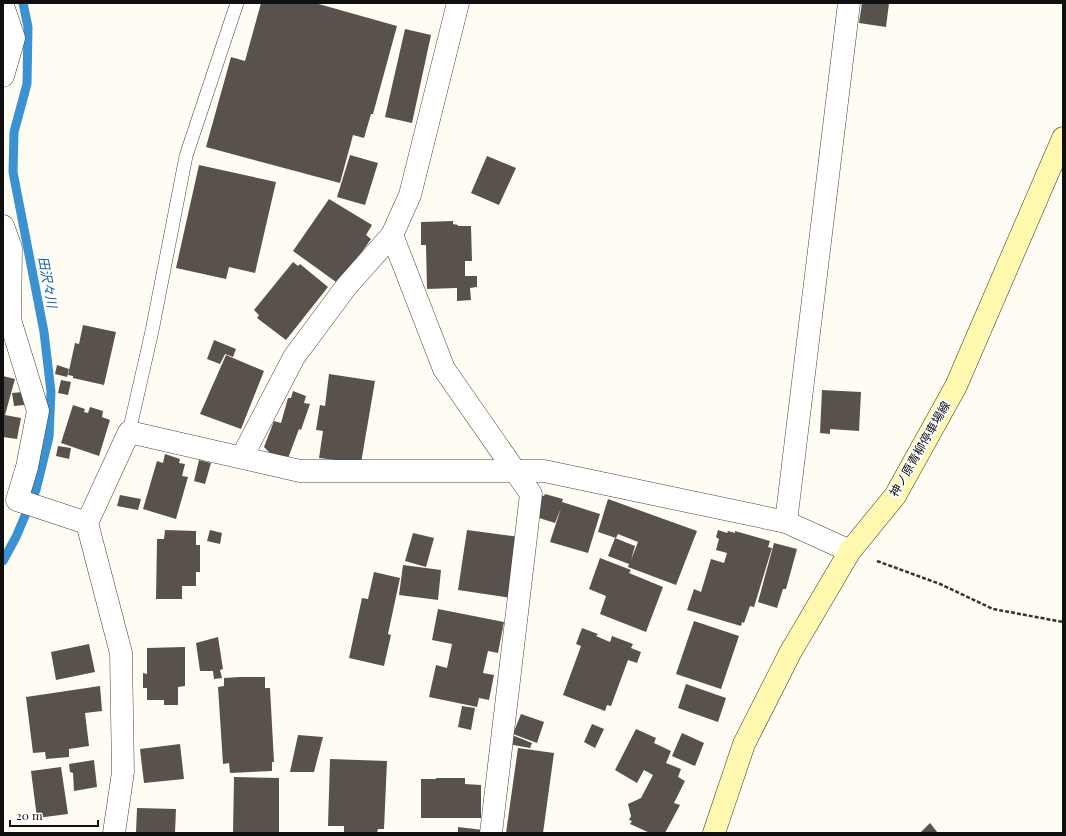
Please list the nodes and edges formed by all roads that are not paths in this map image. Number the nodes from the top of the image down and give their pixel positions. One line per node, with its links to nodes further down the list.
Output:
1 (237, 3): 9 (lane)
2 (458, 3): 8 (street)
3 (849, 3): 12 (street)
4 (3, 6): 5 (street)
5 (3, 76)
6 (1063, 138): 14 (main road, 神ノ原青柳停車場線)
7 (3, 226): 13 (street)
8 (392, 235): 10 (street); 11 (street)
9 (129, 432): 10 (street); 13 (street)
10 (242, 457): 11 (street)
11 (514, 471): 12 (street); 16 (street)
12 (786, 522): 14 (street)
13 (87, 523): 15 (street)
14 (850, 551): 17 (main road, 神ノ原青柳停車場線)
15 (114, 833)
16 (490, 833)
17 (714, 833)

